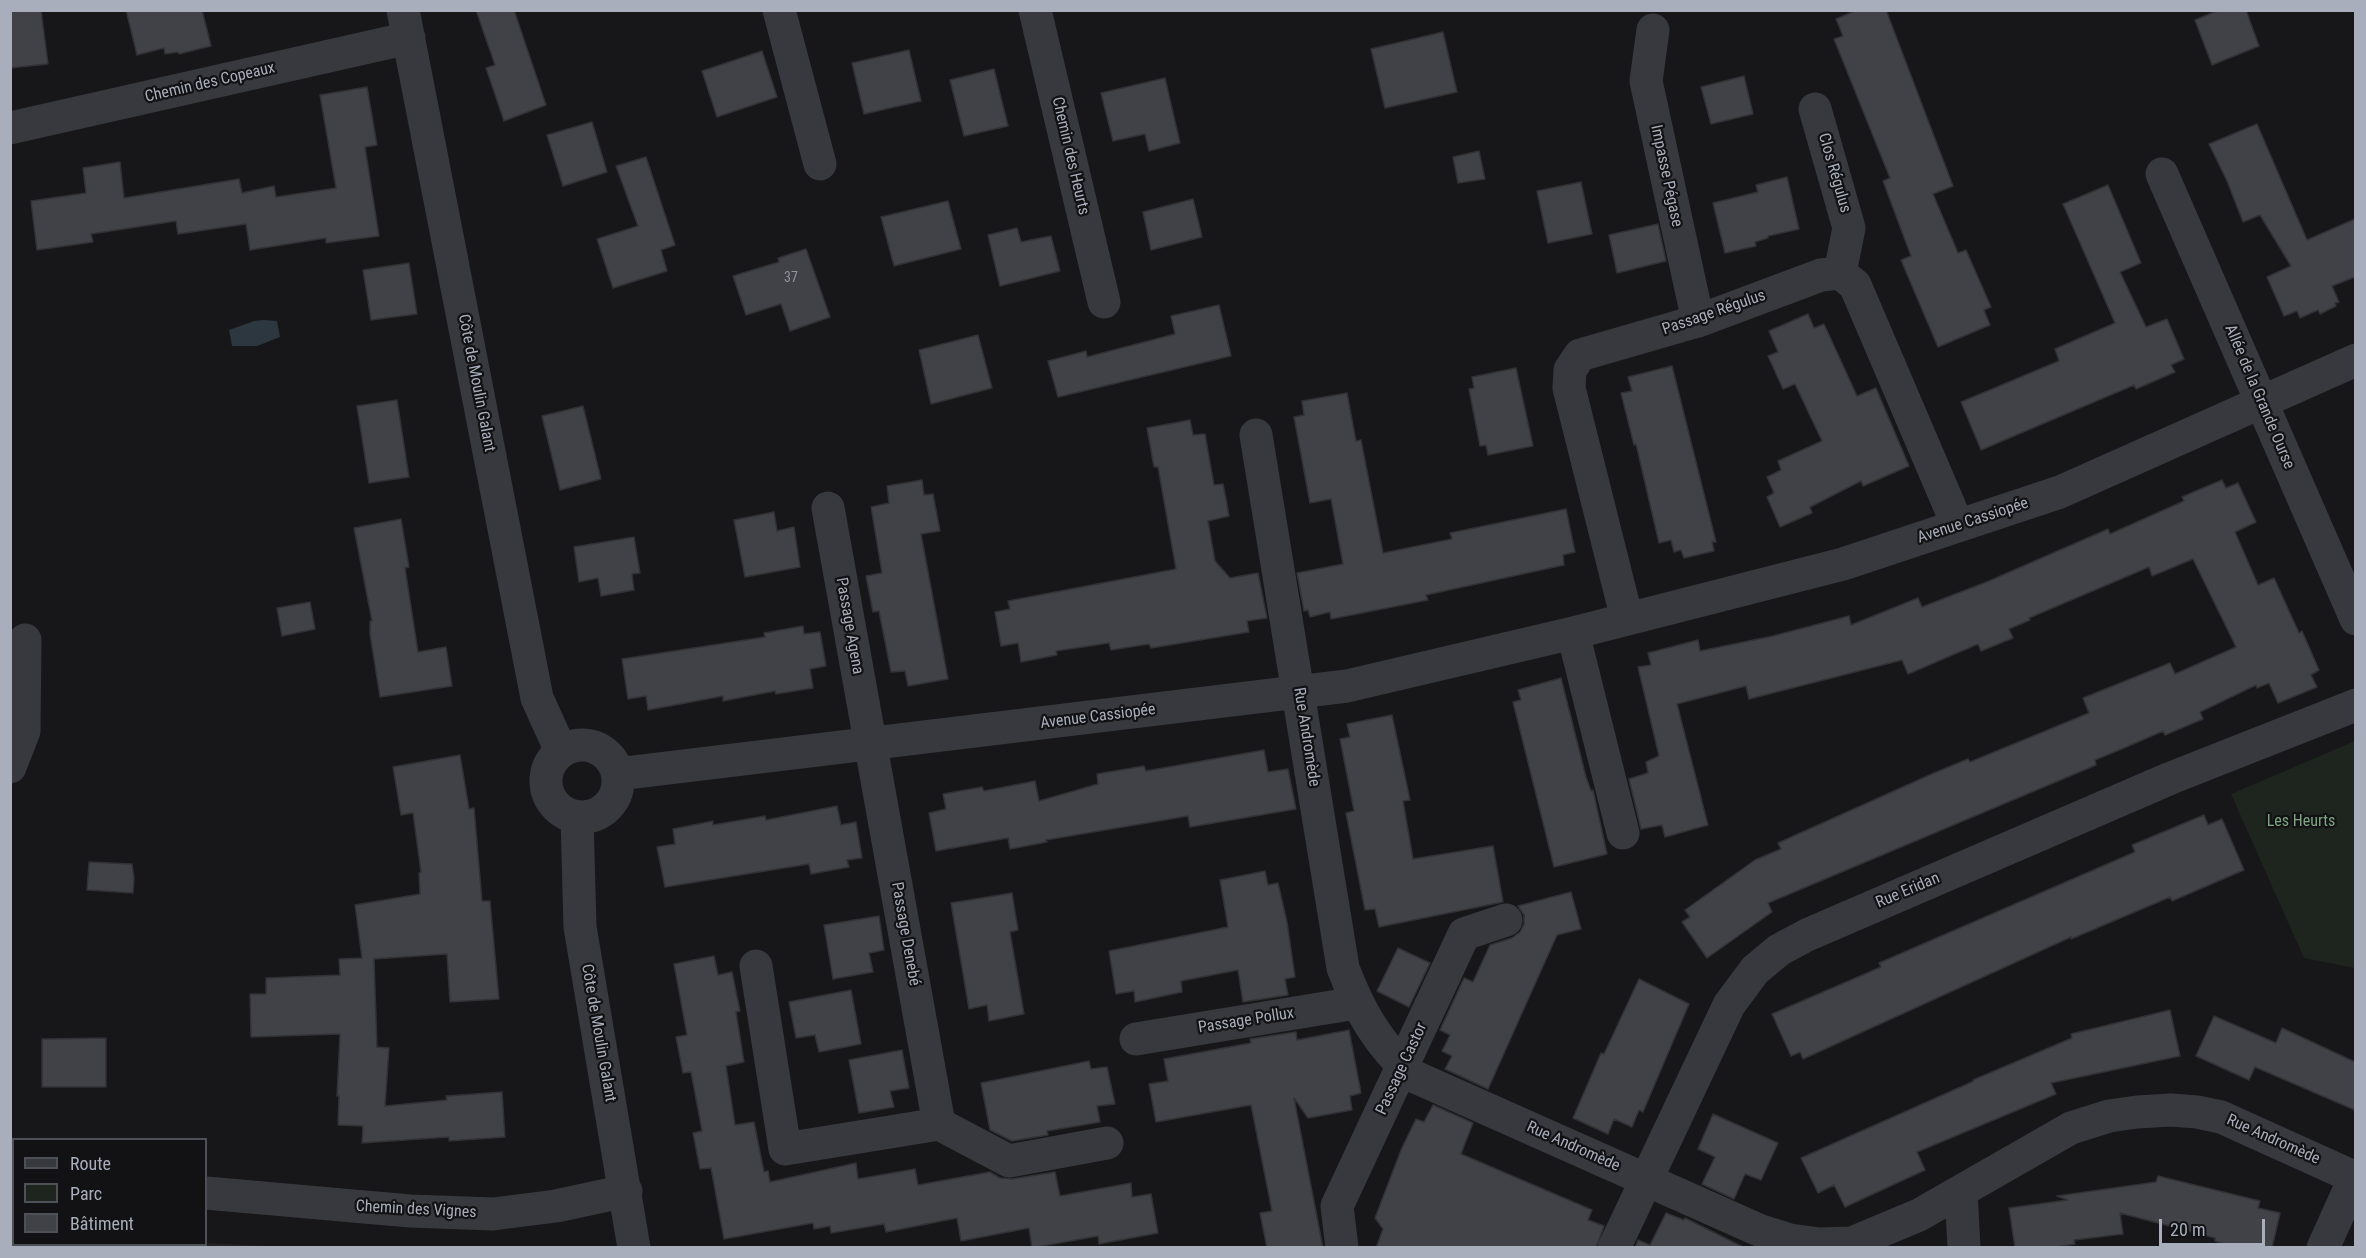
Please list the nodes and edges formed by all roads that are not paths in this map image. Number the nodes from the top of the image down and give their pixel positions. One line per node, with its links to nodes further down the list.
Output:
1 (778, 10): 7 (street)
2 (1035, 10): 10 (street, Chemin des Heurts)
3 (406, 24): 6 (street, Chemin des Copeaux); 24 (street, Côte de Moulin Galant)
4 (1653, 30): 11 (street, Impasse Pégase)
5 (1815, 109): 9 (street, Clos Régulus)
6 (10, 128)
7 (820, 164)
8 (2162, 174): 13 (street, Allée de la Grande Ourse)
9 (1840, 273): 11 (street, Passage Régulus); 16 (street)
10 (1104, 302)
11 (1698, 321): 17 (street, Passage Régulus)
12 (2355, 360): 13 (street, Avenue Cassiopée)
13 (2261, 401): 16 (street, Avenue Cassiopée); 18 (street, Allée de la Grande Ourse)
14 (1256, 435): 21 (street, Rue Andromède)
15 (828, 508): 23 (street, Passage Agena)
16 (1958, 526): 17 (street, Avenue Cassiopée)
17 (1627, 620): 19 (street, Avenue Cassiopée)
18 (2355, 620)
19 (1573, 633): 21 (street, Avenue Cassiopée); 28 (street)
20 (25, 640): 25 (street)
21 (1299, 692): 23 (street, Avenue Cassiopée); 31 (street, Rue Andromède)
22 (2355, 705): 37 (street, Rue Eridan)
23 (870, 744): 26 (street, Avenue Cassiopée); 34 (street, Passage Denebé)
24 (561, 751): 26 (street); 27 (street)
25 (10, 767)
26 (618, 774): 27 (street)
27 (577, 818): 38 (street, Côte de Moulin Galant)
28 (1623, 833)
29 (1506, 920): 33 (street, Passage Castor)
30 (756, 966): 34 (street)
31 (1356, 1003): 32 (street, Passage Pollux); 33 (street, Rue Andromède)
32 (1136, 1040)
33 (1403, 1067): 37 (street, Rue Andromède); 42 (street, Passage Castor)
34 (939, 1124): 35 (street)
35 (1107, 1143)
36 (2355, 1177): 39 (street, Rue Andromède); 45 (street)
37 (1646, 1179): 39 (street, Rue Andromède); 43 (street, Rue Eridan)
38 (626, 1191): 40 (street, Chemin des Vignes); 41 (street, Côte de Moulin Galant)
39 (1961, 1191): 44 (street)
40 (207, 1193)
41 (634, 1248)
42 (1342, 1248)
43 (1614, 1248)
44 (1964, 1248)
45 (2323, 1248)

